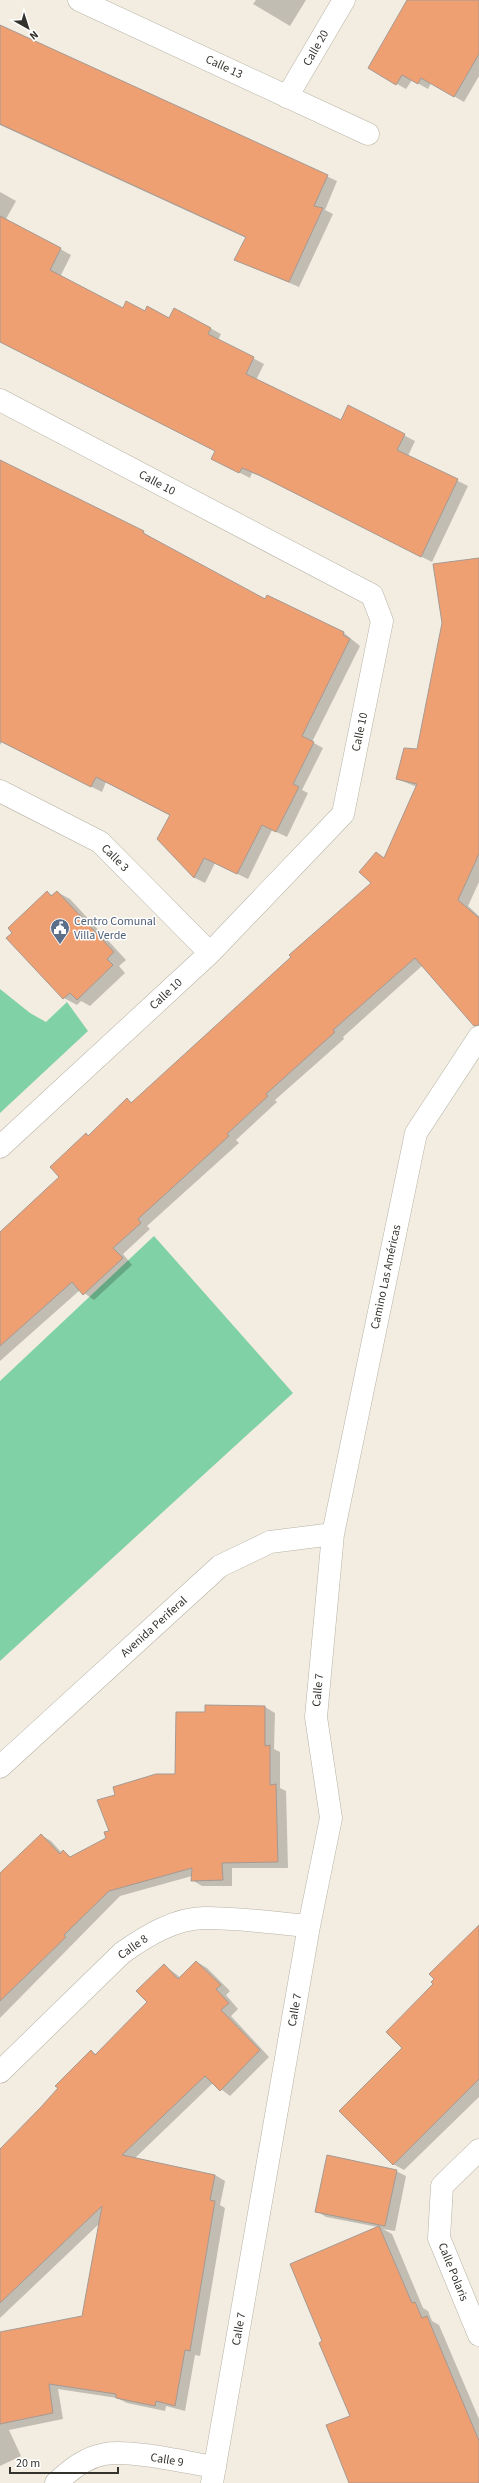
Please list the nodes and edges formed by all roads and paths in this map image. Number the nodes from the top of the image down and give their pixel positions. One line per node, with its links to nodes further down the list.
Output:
1 (79, 0): 3 (street, Calle 13)
2 (344, 0): 3 (street, Calle 20)
3 (287, 97): 4 (street, Calle 13)
4 (368, 134)
5 (0, 400): 7 (street, Calle 10)
6 (0, 791): 7 (street, Calle 3)
7 (210, 953): 9 (street, Calle 10)
8 (479, 1037): 10 (street, Camino Las Américas)
9 (0, 1147)
10 (333, 1534): 11 (street, Avenida Periferal); 12 (street, Calle 7)
11 (0, 1767)
12 (309, 1926): 13 (street, Calle 8); 16 (street, Calle 7)
13 (0, 2072)
14 (479, 2150): 15 (street, Calle Polaris)
15 (479, 2335)
16 (214, 2475): 17 (street, Calle 9)
17 (56, 2483)

